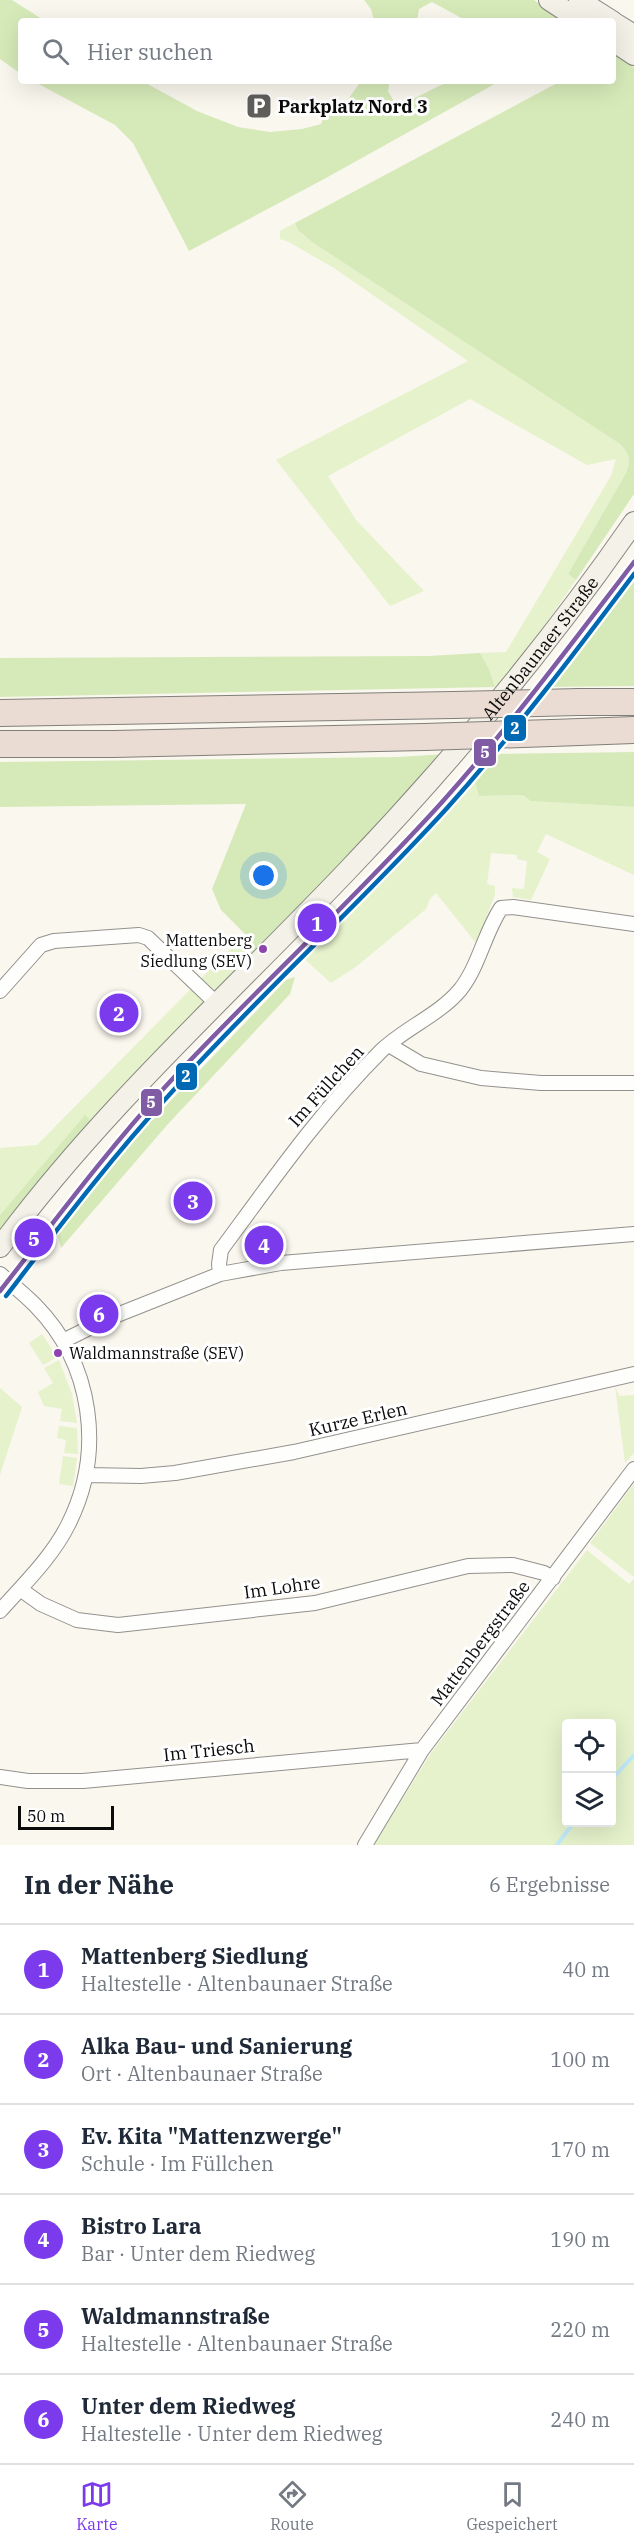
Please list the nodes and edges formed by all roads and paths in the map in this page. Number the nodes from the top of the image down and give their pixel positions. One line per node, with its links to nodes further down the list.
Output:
1 (549, 0): 2 (main road)
2 (577, 9): 3 (main road)
3 (603, 18)
4 (616, 26): 6 (main road)
5 (616, 42): 6 (main road)
6 (633, 48)
7 (634, 522): 8 (main road, Altenbaunaer Straße)
8 (626, 539): 15 (main road, Altenbaunaer Straße)
9 (634, 702): 10 (highway, bridge)
10 (0, 713)
11 (634, 730): 12 (highway, bridge)
12 (0, 744)
13 (634, 924): 16 (street)
14 (0, 992): 15 (street)
15 (216, 1004): 19 (main road, Altenbaunaer Straße)
16 (388, 1045): 17 (street, Im Füllchen); 21 (street, Im Füllchen)
17 (634, 1083)
18 (634, 1234): 21 (street)
19 (0, 1247)
20 (0, 1274): 22 (street)
21 (220, 1274): 22 (street)
22 (63, 1341): 25 (street)
23 (634, 1374): 25 (street, Kurze Erlen)
24 (634, 1469): 26 (street, Mattenbergstraße)
25 (87, 1475): 27 (street)
26 (553, 1578): 27 (street, Im Lohre); 29 (street, Mattenbergstraße)
27 (20, 1589): 28 (street)
28 (0, 1611)
29 (422, 1750): 30 (street, Im Triesch); 31 (street, Mattenbergstraße)
30 (0, 1777)
31 (365, 1845)

